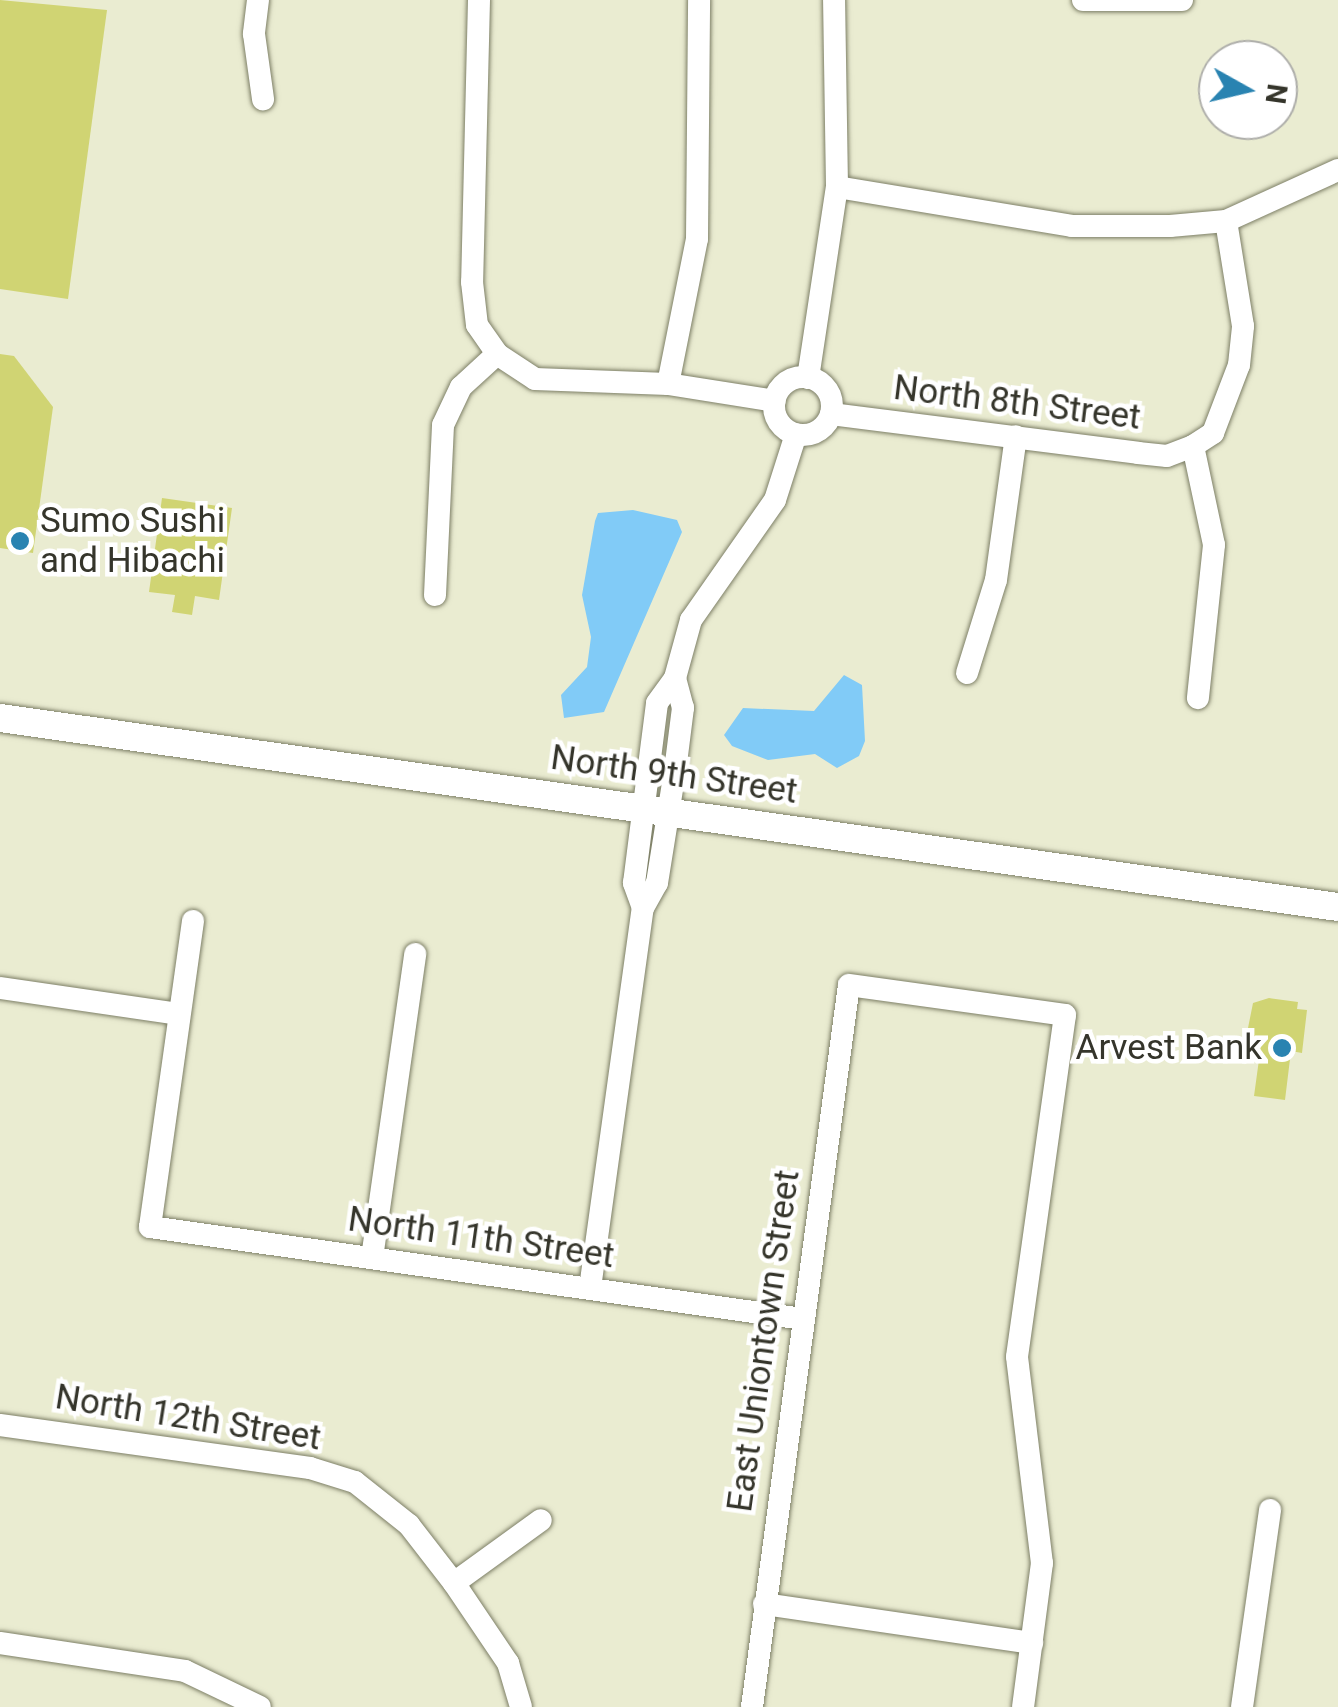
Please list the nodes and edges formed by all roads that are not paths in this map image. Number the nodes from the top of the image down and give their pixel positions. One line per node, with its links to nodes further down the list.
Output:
1 (258, 0): 7 (street)
2 (479, 0): 11 (street)
3 (699, 0): 13 (street)
4 (834, 0): 9 (street)
5 (1083, 0): 6 (street)
6 (1182, 0)
7 (263, 99)
8 (1338, 170): 10 (street)
9 (837, 187): 10 (street); 12 (street)
10 (1226, 220): 18 (street)
11 (497, 354): 13 (street); 19 (street)
12 (808, 378): 14 (street); 15 (street)
13 (668, 384): 14 (street)
14 (775, 401): 16 (street)
15 (831, 414): 16 (street); 17 (street, North 8th Street)
16 (796, 434): 23 (street)
17 (1016, 436): 18 (street, North 8th Street); 20 (street)
18 (1193, 446): 21 (street)
19 (435, 596)
20 (967, 674)
21 (1198, 698)
22 (0, 718): 23 (main road, North 9th Street)
23 (655, 810): 24 (main road, North 9th Street); 30 (street)
24 (1338, 907)
25 (193, 921): 28 (street)
26 (414, 954): 29 (street)
27 (0, 988): 28 (street)
28 (179, 1014): 29 (street, North 11th Street)
29 (372, 1258): 30 (street, North 11th Street)
30 (590, 1288): 31 (street, North 11th Street)
31 (802, 1320): 36 (street, East Uniontown Street); 38 (street, East Uniontown Street)
32 (0, 1425): 35 (street, North 12th Street)
33 (1270, 1510): 43 (street)
34 (541, 1520): 35 (street)
35 (454, 1582): 40 (street, North 12th Street)
36 (764, 1604): 38 (street); 41 (street, East Uniontown Street)
37 (0, 1643): 39 (street)
38 (1032, 1643): 42 (street)
39 (260, 1707)
40 (521, 1707)
41 (752, 1707)
42 (1022, 1707)
43 (1242, 1707)

